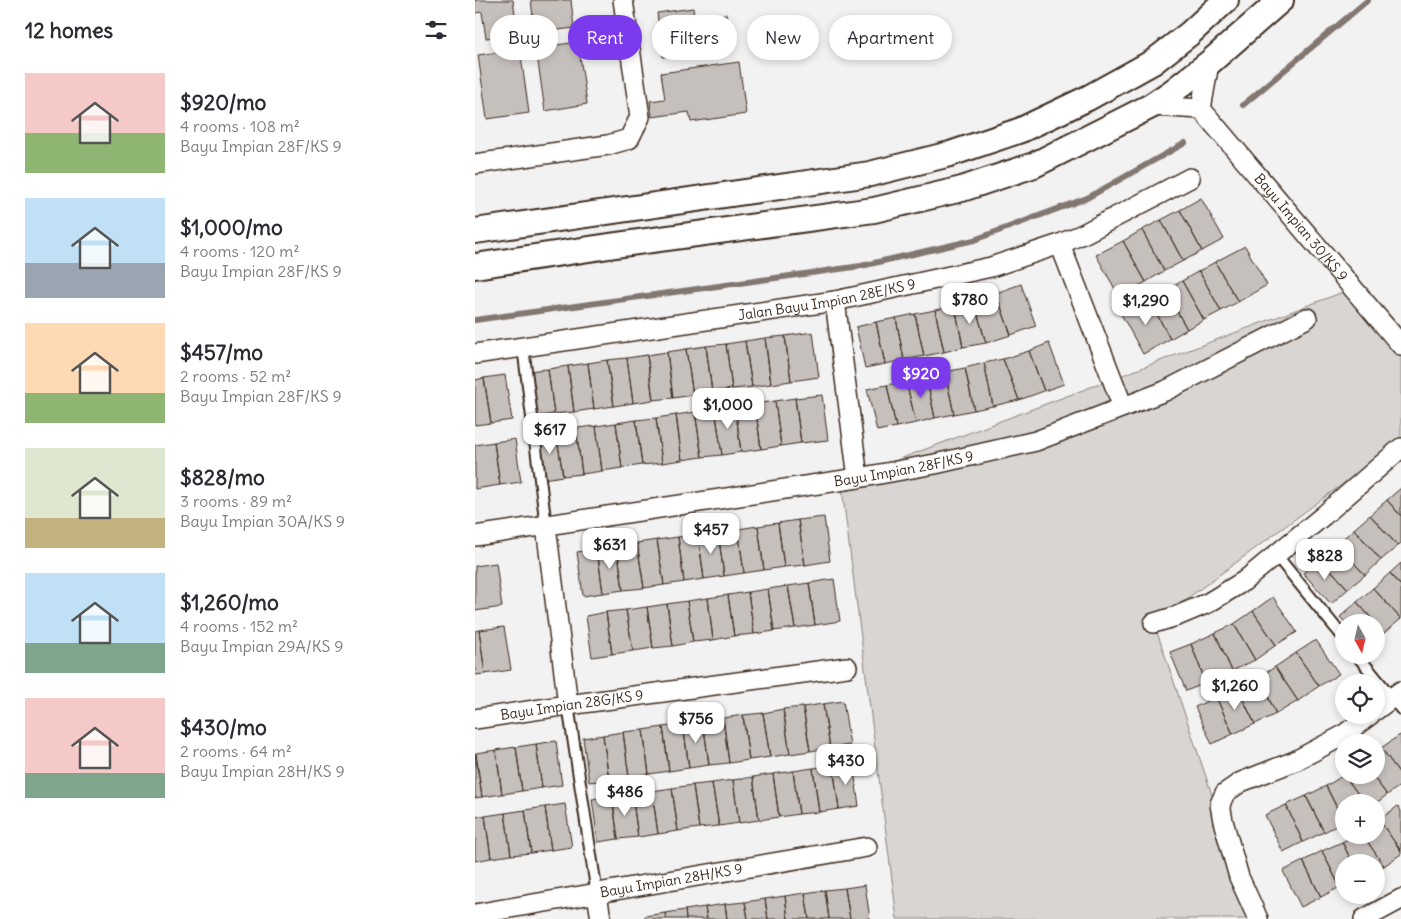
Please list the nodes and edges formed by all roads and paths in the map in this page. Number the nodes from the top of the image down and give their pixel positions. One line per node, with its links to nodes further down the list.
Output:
1 (623, 0): 7 (street)
2 (1226, 0): 8 (street)
3 (1281, 0): 4 (street)
4 (1209, 63): 5 (street); 6 (street)
5 (1151, 106): 6 (street); 10 (street)
6 (1201, 109): 16 (street, Bayu Impian 30/KS 9)
7 (475, 164)
8 (870, 174): 10 (street); 11 (street)
9 (1190, 178): 12 (street, Jalan Bayu Impian 28E/KS 9)
10 (875, 210): 13 (street)
11 (475, 231)
12 (1060, 244): 14 (street, Jalan Bayu Impian 28E/KS 9); 19 (street)
13 (475, 266)
14 (835, 301): 17 (street, Jalan Bayu Impian 28E/KS 9); 21 (street)
15 (1307, 318): 19 (street, Bayu Impian 28F/KS 9)
16 (1401, 345)
17 (523, 347): 18 (street, Jalan Bayu Impian 28E/KS 9); 22 (lane)
18 (475, 354)
19 (1123, 407): 21 (street, Bayu Impian 28F/KS 9)
20 (1401, 448): 24 (street)
21 (858, 478): 22 (street, Bayu Impian 28F/KS 9)
22 (546, 526): 23 (street, Bayu Impian 28F/KS 9); 30 (street)
23 (475, 536)
24 (1276, 555): 25 (street); 26 (lane)
25 (1154, 623)
26 (1335, 627)
27 (1365, 664): 29 (lane)
28 (847, 667): 30 (street, Bayu Impian 28G/KS 9)
29 (1398, 700): 31 (street)
30 (568, 705): 32 (street, Bayu Impian 28G/KS 9); 35 (lane)
31 (1385, 706)
32 (475, 719)
33 (1357, 724): 39 (street)
34 (867, 847): 35 (street, Bayu Impian 28H/KS 9)
35 (597, 894): 37 (street, Bayu Impian 28H/KS 9); 38 (street)
36 (1401, 899): 40 (street)
37 (475, 914)
38 (601, 919)
39 (1258, 919)
40 (1364, 919)

